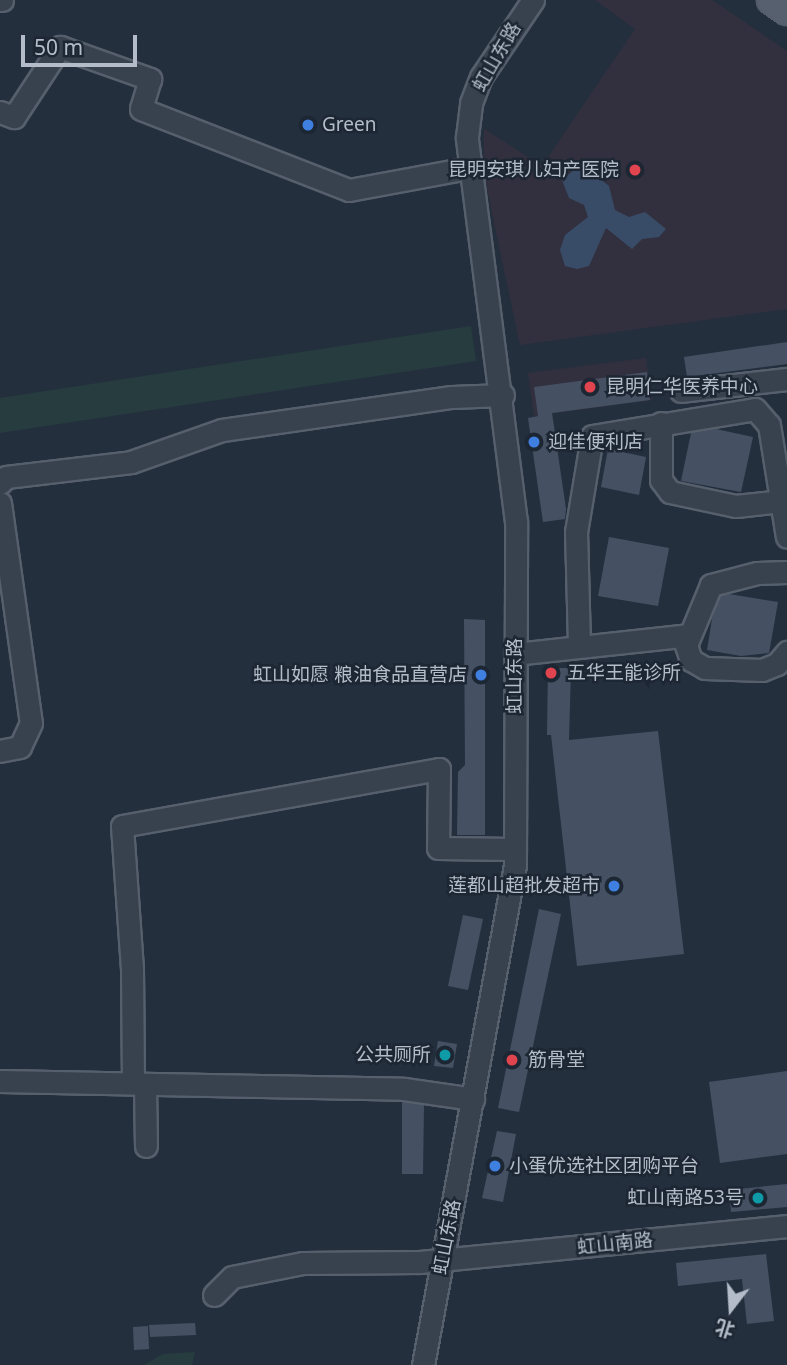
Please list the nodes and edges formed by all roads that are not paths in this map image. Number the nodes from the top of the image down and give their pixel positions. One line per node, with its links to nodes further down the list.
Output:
1 (533, 0): 5 (street, 虹山东路)
2 (771, 0): 3 (main road)
3 (787, 11)
4 (0, 112): 5 (street)
5 (468, 168): 8 (street, 虹山东路)
6 (787, 379): 7 (street)
7 (681, 391)
8 (503, 395): 10 (street); 18 (street, 虹山东路)
9 (661, 423): 11 (street); 11 (street); 16 (street)
10 (0, 483)
11 (781, 501): 13 (street)
12 (0, 503): 19 (street)
13 (787, 537)
14 (787, 572): 15 (street)
15 (690, 635): 16 (street); 17 (street)
16 (579, 645): 18 (street)
17 (787, 652)
18 (514, 654): 20 (street, 虹山东路)
19 (0, 751)
20 (515, 849): 22 (street); 23 (street, 虹山东路)
21 (0, 1081): 22 (street)
22 (139, 1083): 23 (street); 24 (street)
23 (473, 1099): 26 (street, 虹山东路)
24 (146, 1146)
25 (787, 1226): 26 (street, 虹山南路)
26 (443, 1261): 27 (street, 虹山南路); 28 (street, 虹山东路)
27 (214, 1295)
28 (423, 1365)

